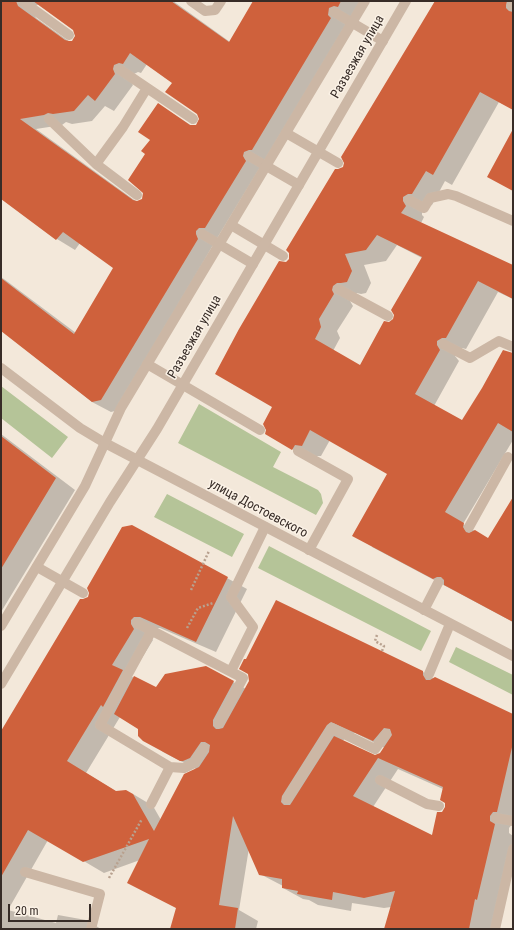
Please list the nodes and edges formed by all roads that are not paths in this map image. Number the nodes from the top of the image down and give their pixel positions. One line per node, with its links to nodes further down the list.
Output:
1 (22, 1): 8 (street)
2 (191, 1): 3 (street)
3 (221, 1)
4 (365, 1): 7 (street, Разъезжая улица)
5 (406, 1): 9 (street, Разъезжая улица)
6 (334, 12): 7 (street)
7 (352, 23): 9 (street); 14 (street, Разъезжая улица)
8 (69, 35)
9 (383, 41): 15 (street, Разъезжая улица)
10 (119, 69): 11 (street)
11 (147, 88): 12 (street); 18 (street)
12 (193, 118)
13 (49, 119): 18 (street)
14 (286, 133): 15 (street); 19 (street, Разъезжая улица)
15 (318, 152): 17 (street); 20 (street, Разъезжая улица)
16 (249, 156): 19 (street)
17 (338, 163)
18 (96, 164): 21 (street)
19 (266, 166): 20 (street); 24 (street, Разъезжая улица)
20 (299, 185): 27 (street, Разъезжая улица)
21 (137, 195)
22 (409, 200): 23 (street)
23 (513, 221)
24 (231, 225): 26 (street, Разъезжая улица); 27 (street)
25 (202, 234): 26 (street)
26 (219, 244): 29 (street); 34 (street, Разъезжая улица)
27 (264, 245): 28 (street); 29 (street, Разъезжая улица)
28 (282, 256)
29 (253, 264): 36 (street, Разъезжая улица)
30 (338, 288): 31 (street)
31 (388, 316)
32 (443, 344): 33 (street)
33 (513, 347)
34 (147, 364): 36 (street); 38 (street, Разъезжая улица)
35 (1, 368): 38 (street, улица Достоевского)
36 (183, 385): 37 (street); 41 (street, Разъезжая улица)
37 (260, 430)
38 (105, 443): 41 (street, улица Достоевского); 45 (street, Разъезжая улица)
39 (298, 451): 44 (street)
40 (508, 457): 43 (street)
41 (137, 460): 42 (street, улица Достоевского); 46 (street, Разъезжая улица)
42 (265, 527): 44 (street, улица Достоевского); 55 (street)
43 (470, 527)
44 (309, 550): 49 (street, улица Достоевского)
45 (37, 567): 46 (street); 52 (street, Разъезжая улица)
46 (62, 581): 48 (street); 57 (street, Разъезжая улица)
47 (438, 583): 49 (street)
48 (83, 593)
49 (424, 610): 51 (street, улица Достоевского)
50 (137, 623): 53 (street)
51 (450, 624): 54 (street, улица Достоевского); 56 (street)
52 (1, 626)
53 (152, 630): 55 (street); 61 (street)
54 (513, 656)
55 (231, 671): 58 (street)
56 (429, 674)
57 (1, 684)
58 (219, 724)
59 (386, 734): 63 (street)
60 (204, 748): 61 (street)
61 (170, 767): 64 (street)
62 (380, 780): 65 (street)
63 (287, 799)
64 (151, 804)
65 (438, 806)
66 (496, 818): 67 (street)
67 (513, 821)
68 (513, 849): 71 (street)
69 (25, 872): 70 (street)
70 (91, 929)
71 (496, 929)

